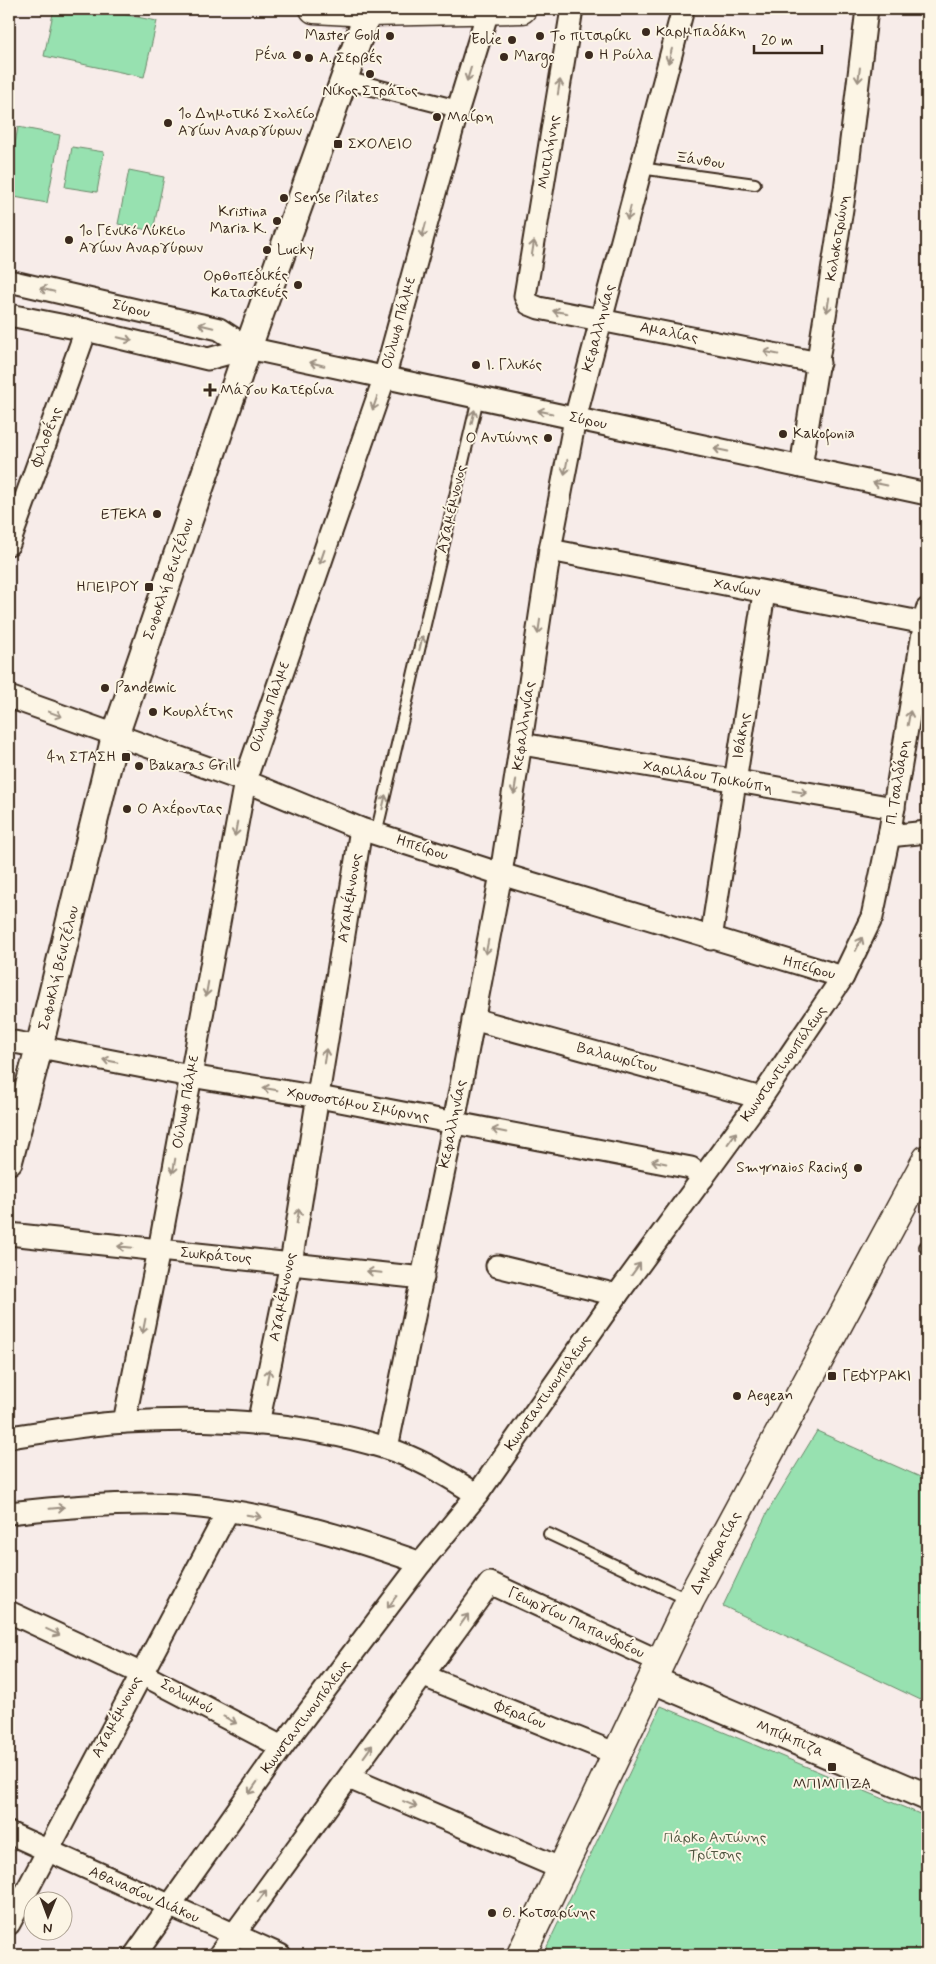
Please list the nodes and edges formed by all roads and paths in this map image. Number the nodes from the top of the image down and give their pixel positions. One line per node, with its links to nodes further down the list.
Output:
1 (314, 9): 6 (main road)
2 (522, 9): 7 (main road)
3 (572, 9): 13 (street, Μυτιλήνης, one-way to 3)
4 (683, 9): 10 (street, Κεφαλληνίας, one-way to 10)
5 (867, 9): 18 (street, Κολοκοτρώνη, one-way to 18)
6 (369, 10): 7 (main road); 8 (street, Σοφοκλή Βενιζέλου)
7 (488, 11): 9 (street, Ούλωφ Πάλμε, one-way to 9)
8 (345, 80): 9 (street); 17 (street, Σοφοκλή Βενιζέλου)
9 (458, 109): 19 (street, Ούλωφ Πάλμε, one-way to 19)
10 (640, 168): 11 (lane, Ξάνθου); 15 (street, Κεφαλληνίας, one-way to 15)
11 (755, 184)
12 (9, 281): 17 (street, Σύρου, one-way to 12)
13 (525, 296): 15 (street, Αμαλίας, one-way to 13)
14 (9, 315): 16 (street, Σύρου)
15 (602, 320): 18 (street, Αμαλίας, one-way to 15); 21 (street, Κεφαλληνίας)
16 (86, 330): 17 (street, Σύρου, one-way to 17); 24 (street, Φιλοθέης)
17 (248, 348): 19 (street, Σύρου, one-way to 17); 29 (street, Σοφοκλή Βενιζέλου)
18 (819, 363): 22 (street, Κολοκοτρώνη)
19 (384, 379): 20 (street, Σύρου); 31 (street, Ούλωφ Πάλμε, one-way to 31)
20 (478, 398): 21 (street, Σύρου, one-way to 20); 34 (lane, Αγαμέμνονος, one-way to 20)
21 (575, 419): 22 (street, Σύρου, one-way to 21); 25 (street, Κεφαλληνίας, one-way to 25)
22 (801, 467): 23 (street, Σύρου, one-way to 22)
23 (927, 494)
24 (9, 544)
25 (550, 550): 26 (street, Χανίων); 30 (street, Κεφαλληνίας, one-way to 30)
26 (764, 593): 27 (street, Χανίων); 32 (street, Ιθάκης)
27 (926, 616): 33 (street, Π. Τσαλδάρη, one-way to 27)
28 (10, 701): 29 (street, Ηπείρου, one-way to 29)
29 (116, 736): 31 (street, Ηπείρου); 42 (street, Σοφοκλή Βενιζέλου)
30 (522, 744): 32 (street, Χαριλάου Τρικούπη); 37 (street, Κεφαλληνίας, one-way to 37)
31 (245, 781): 34 (street, Ηπείρου); 43 (street, Ούλωφ Πάλμε, one-way to 43)
32 (735, 782): 33 (street, Χαριλάου Τρικούπη, one-way to 33); 38 (street, Ιθάκης)
33 (894, 808): 36 (street, Π. Τσαλδάρη)
34 (361, 828): 37 (street, Ηπείρου); 44 (street, Αγαμέμνονος, one-way to 34)
35 (927, 832): 36 (street)
36 (889, 836): 39 (street, Κωνσταντινουπόλεως, one-way to 36)
37 (501, 874): 38 (street, Ηπείρου); 40 (street, Κεφαλληνίας, one-way to 40)
38 (711, 939): 39 (street, Ηπείρου)
39 (843, 977): 45 (street, Κωνσταντινουπόλεως)
40 (473, 1019): 45 (street, Βαλαωρίτου); 46 (street, Κεφαλληνίας)
41 (9, 1042): 42 (street, Χρυσοστόμου Σμύρνης)
42 (40, 1048): 43 (street, Χρυσοστόμου Σμύρνης, one-way to 42); 48 (street, Σοφοκλή Βενιζέλου)
43 (190, 1076): 44 (street, Χρυσοστόμου Σμύρνης, one-way to 43); 51 (street, Ούλωφ Πάλμε, one-way to 51)
44 (319, 1097): 46 (street, Χρυσοστόμου Σμύρνης); 52 (street, Αγαμέμνονος, one-way to 44)
45 (761, 1098): 49 (street, Κωνσταντινουπόλεως, one-way to 45)
46 (454, 1122): 49 (street, Χρυσοστόμου Σμύρνης, one-way to 46); 54 (street, Κεφαλληνίας)
47 (927, 1159): 65 (main road, Δημοκρατίας)
48 (9, 1161)
49 (703, 1178): 55 (street, Κωνσταντινουπόλεως, one-way to 49)
50 (9, 1234): 51 (street, Σωκράτους, one-way to 50)
51 (159, 1250): 52 (street, Σωκράτους); 56 (street, Ούλωφ Πάλμε, one-way to 56)
52 (290, 1263): 54 (street, Σωκράτους, one-way to 52); 57 (street, Αγαμέμνονος, one-way to 52)
53 (497, 1266): 55 (street)
54 (422, 1278): 59 (street, Κεφαλληνίας)
55 (617, 1295): 60 (street, Κωνσταντινουπόλεως)
56 (124, 1422): 57 (street); 58 (street)
57 (258, 1424): 59 (street)
58 (9, 1437)
59 (387, 1448): 60 (street)
60 (477, 1495): 64 (street, Κωνσταντινουπόλεως)
61 (228, 1511): 62 (street, one-way to 61); 64 (street, one-way to 64); 68 (street, Αγαμέμνονος)
62 (9, 1513)
63 (549, 1534): 65 (lane)
64 (421, 1563): 70 (street, Κωνσταντινουπόλεως, one-way to 70)
65 (690, 1600): 67 (main road, Δημοκρατίας)
66 (9, 1612): 68 (street, Σολωμού, one-way to 68)
67 (657, 1671): 69 (street, Γεωργίου Παπανδρέου, one-way to 67); 71 (main road, Δημοκρατίας); 73 (street, Μπίμπιζα)
68 (140, 1673): 70 (street, Σολωμού, one-way to 70); 75 (street, Αγαμέμνονος)
69 (424, 1676): 71 (street, Φεραίου); 72 (street, one-way to 69)
70 (282, 1747): 77 (street, Κωνσταντινουπόλεως, one-way to 77)
71 (617, 1754): 76 (main road, Δημοκρατίας)
72 (348, 1778): 76 (street, one-way to 76); 79 (street, one-way to 72)
73 (927, 1797)
74 (9, 1833): 75 (street, Αθανασίου Διάκου)
75 (47, 1851): 77 (street, Αθανασίου Διάκου); 78 (street, Αγαμέμνονος)
76 (562, 1869): 83 (main road, Δημοκρατίας)
77 (170, 1907): 79 (street, Αθανασίου Διάκου); 80 (street, Κωνσταντινουπόλεως)
78 (9, 1924)
79 (233, 1935): 81 (street); 82 (street, Αθανασίου Διάκου)
80 (135, 1955)
81 (219, 1955)
82 (280, 1955)
83 (521, 1955)

